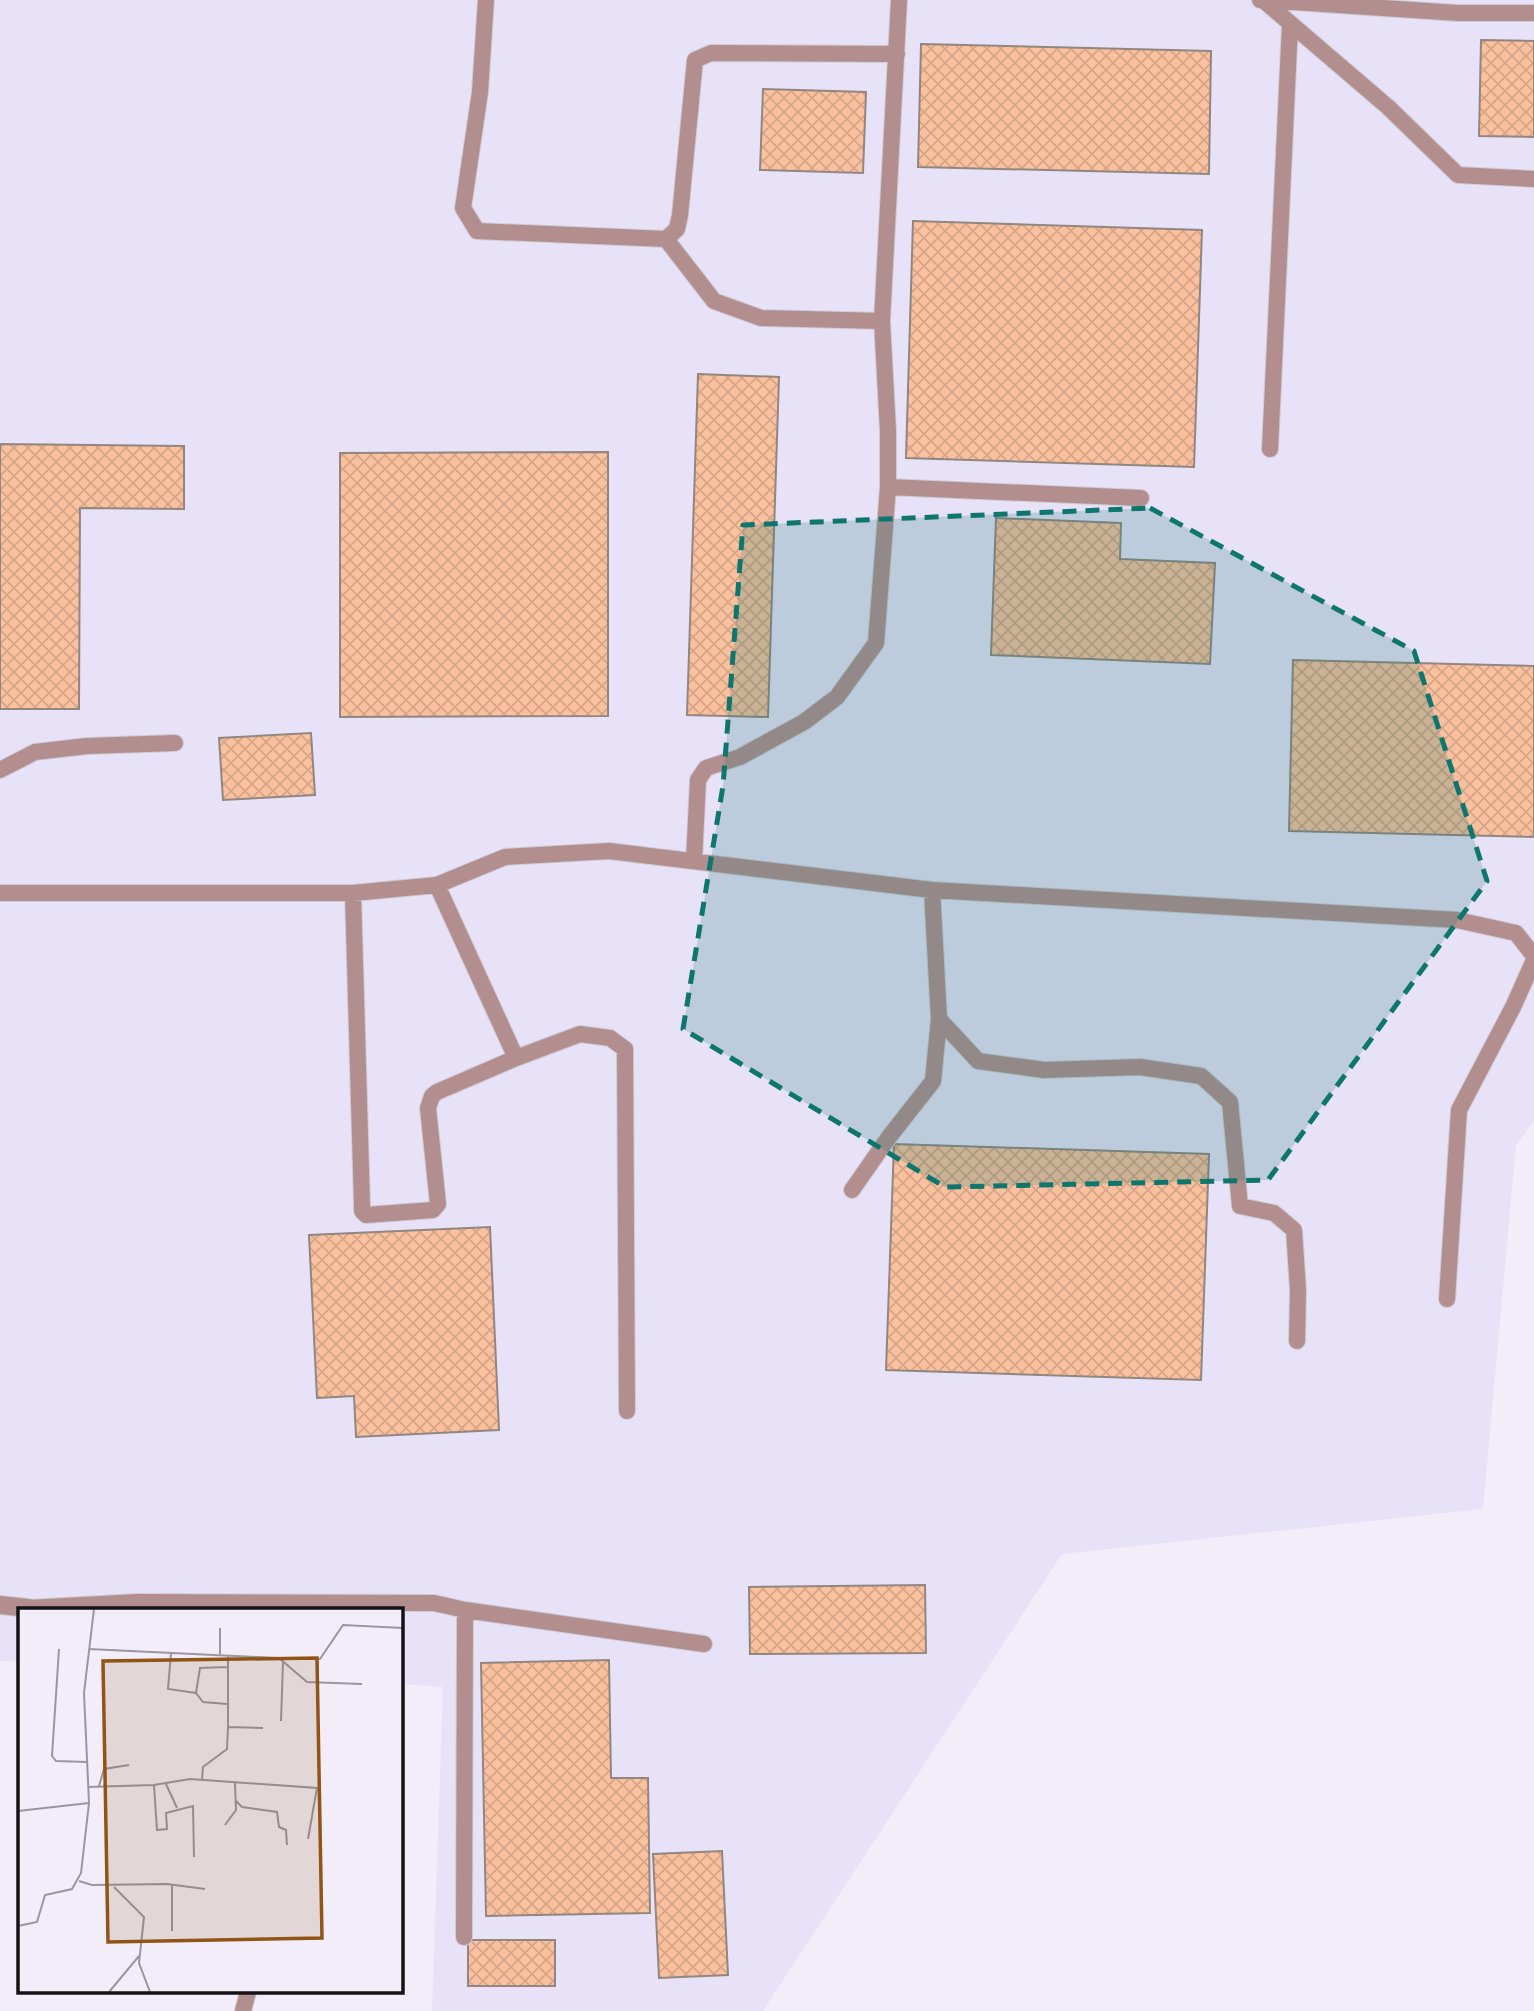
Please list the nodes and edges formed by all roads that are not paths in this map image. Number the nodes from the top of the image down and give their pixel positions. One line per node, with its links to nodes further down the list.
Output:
1 (486, 0): 8 (lane)
2 (899, 0): 6 (lane)
3 (1261, 0): 4 (lane); 5 (lane)
4 (1534, 13)
5 (1290, 24): 7 (lane); 10 (lane)
6 (897, 54): 8 (lane); 9 (lane)
7 (1534, 178)
8 (666, 239): 9 (lane)
9 (882, 321): 11 (lane)
10 (1270, 449)
11 (888, 487): 12 (lane); 15 (lane)
12 (1141, 498)
13 (175, 743): 14 (lane)
14 (0, 771)
15 (694, 861): 16 (lane); 17 (lane)
16 (437, 885): 19 (lane); 22 (lane)
17 (932, 890): 20 (lane); 21 (lane)
18 (0, 893): 19 (lane)
19 (353, 893): 22 (lane)
20 (1534, 958): 24 (lane)
21 (939, 1019): 23 (lane); 25 (lane)
22 (516, 1058): 26 (lane)
23 (852, 1190)
24 (1447, 1299)
25 (1297, 1341)
26 (627, 1411)
27 (0, 1605): 28 (street)
28 (23, 1608)
29 (46, 1608): 30 (lane)
30 (465, 1610): 31 (lane); 32 (lane)
31 (704, 1644)
32 (464, 1937)
33 (247, 1994): 34 (lane)
34 (243, 2011)

